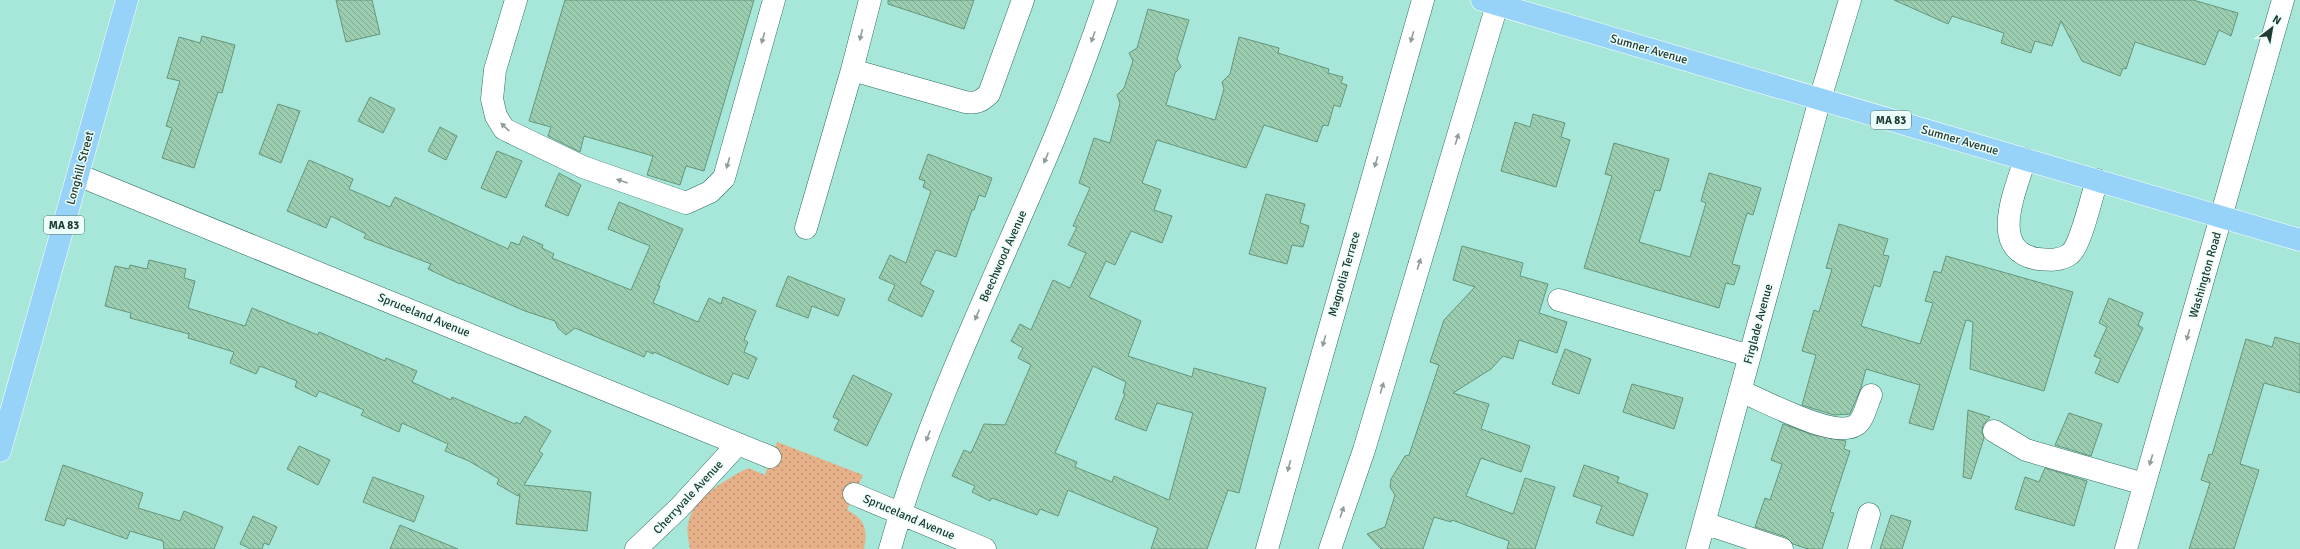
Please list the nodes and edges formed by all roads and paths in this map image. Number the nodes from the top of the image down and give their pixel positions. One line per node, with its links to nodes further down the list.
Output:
1 (127, 0): 14 (main road, Longhill Street / MA 83)
2 (516, 0): 3 (street, one-way to 2)
3 (774, 0)
4 (870, 0): 11 (street, one-way to 11)
5 (1022, 0): 11 (street)
6 (1106, 0): 29 (street, Beechwood Avenue, one-way to 29)
7 (1423, 0): 35 (street, Magnolia Terrace, one-way to 35)
8 (1850, 0): 12 (street, Firglade Avenue)
9 (2283, 0): 16 (street, Washington Road)
10 (1490, 2): 12 (main road, Sumner Avenue / MA 83); 36 (street, one-way to 10)
11 (852, 70): 17 (street)
12 (1820, 99): 13 (main road, Sumner Avenue / MA 83); 20 (street, Firglade Avenue)
13 (2025, 159): 15 (main road, Sumner Avenue / MA 83); 15 (street)
14 (78, 175): 24 (street, Spruceland Avenue); 25 (main road, Longhill Street / MA 83)
15 (2097, 180): 16 (main road, Sumner Avenue / MA 83)
16 (2222, 217): 18 (main road, Sumner Avenue / MA 83); 27 (street, Washington Road, one-way to 27)
17 (806, 228)
18 (2300, 240)
19 (1559, 300): 20 (street)
20 (1750, 356): 21 (street, Firglade Avenue)
21 (1740, 391): 22 (street); 31 (street, Firglade Avenue)
22 (1871, 395)
23 (1994, 431): 27 (street)
24 (738, 444): 26 (street, Spruceland Avenue); 32 (street, Cherryvale Avenue)
25 (0, 448)
26 (770, 457)
27 (2144, 484): 40 (street, Washington Road)
28 (854, 494): 29 (street, Spruceland Avenue)
29 (900, 513): 33 (street, Beechwood Avenue); 34 (street, Spruceland Avenue)
30 (1869, 514): 39 (street)
31 (1704, 523): 37 (street, Firglade Avenue); 38 (street)
32 (647, 545)
33 (890, 549)
34 (985, 549)
35 (1267, 549)
36 (1330, 549)
37 (1697, 549)
38 (1782, 549)
39 (1859, 549)
40 (2126, 549)

